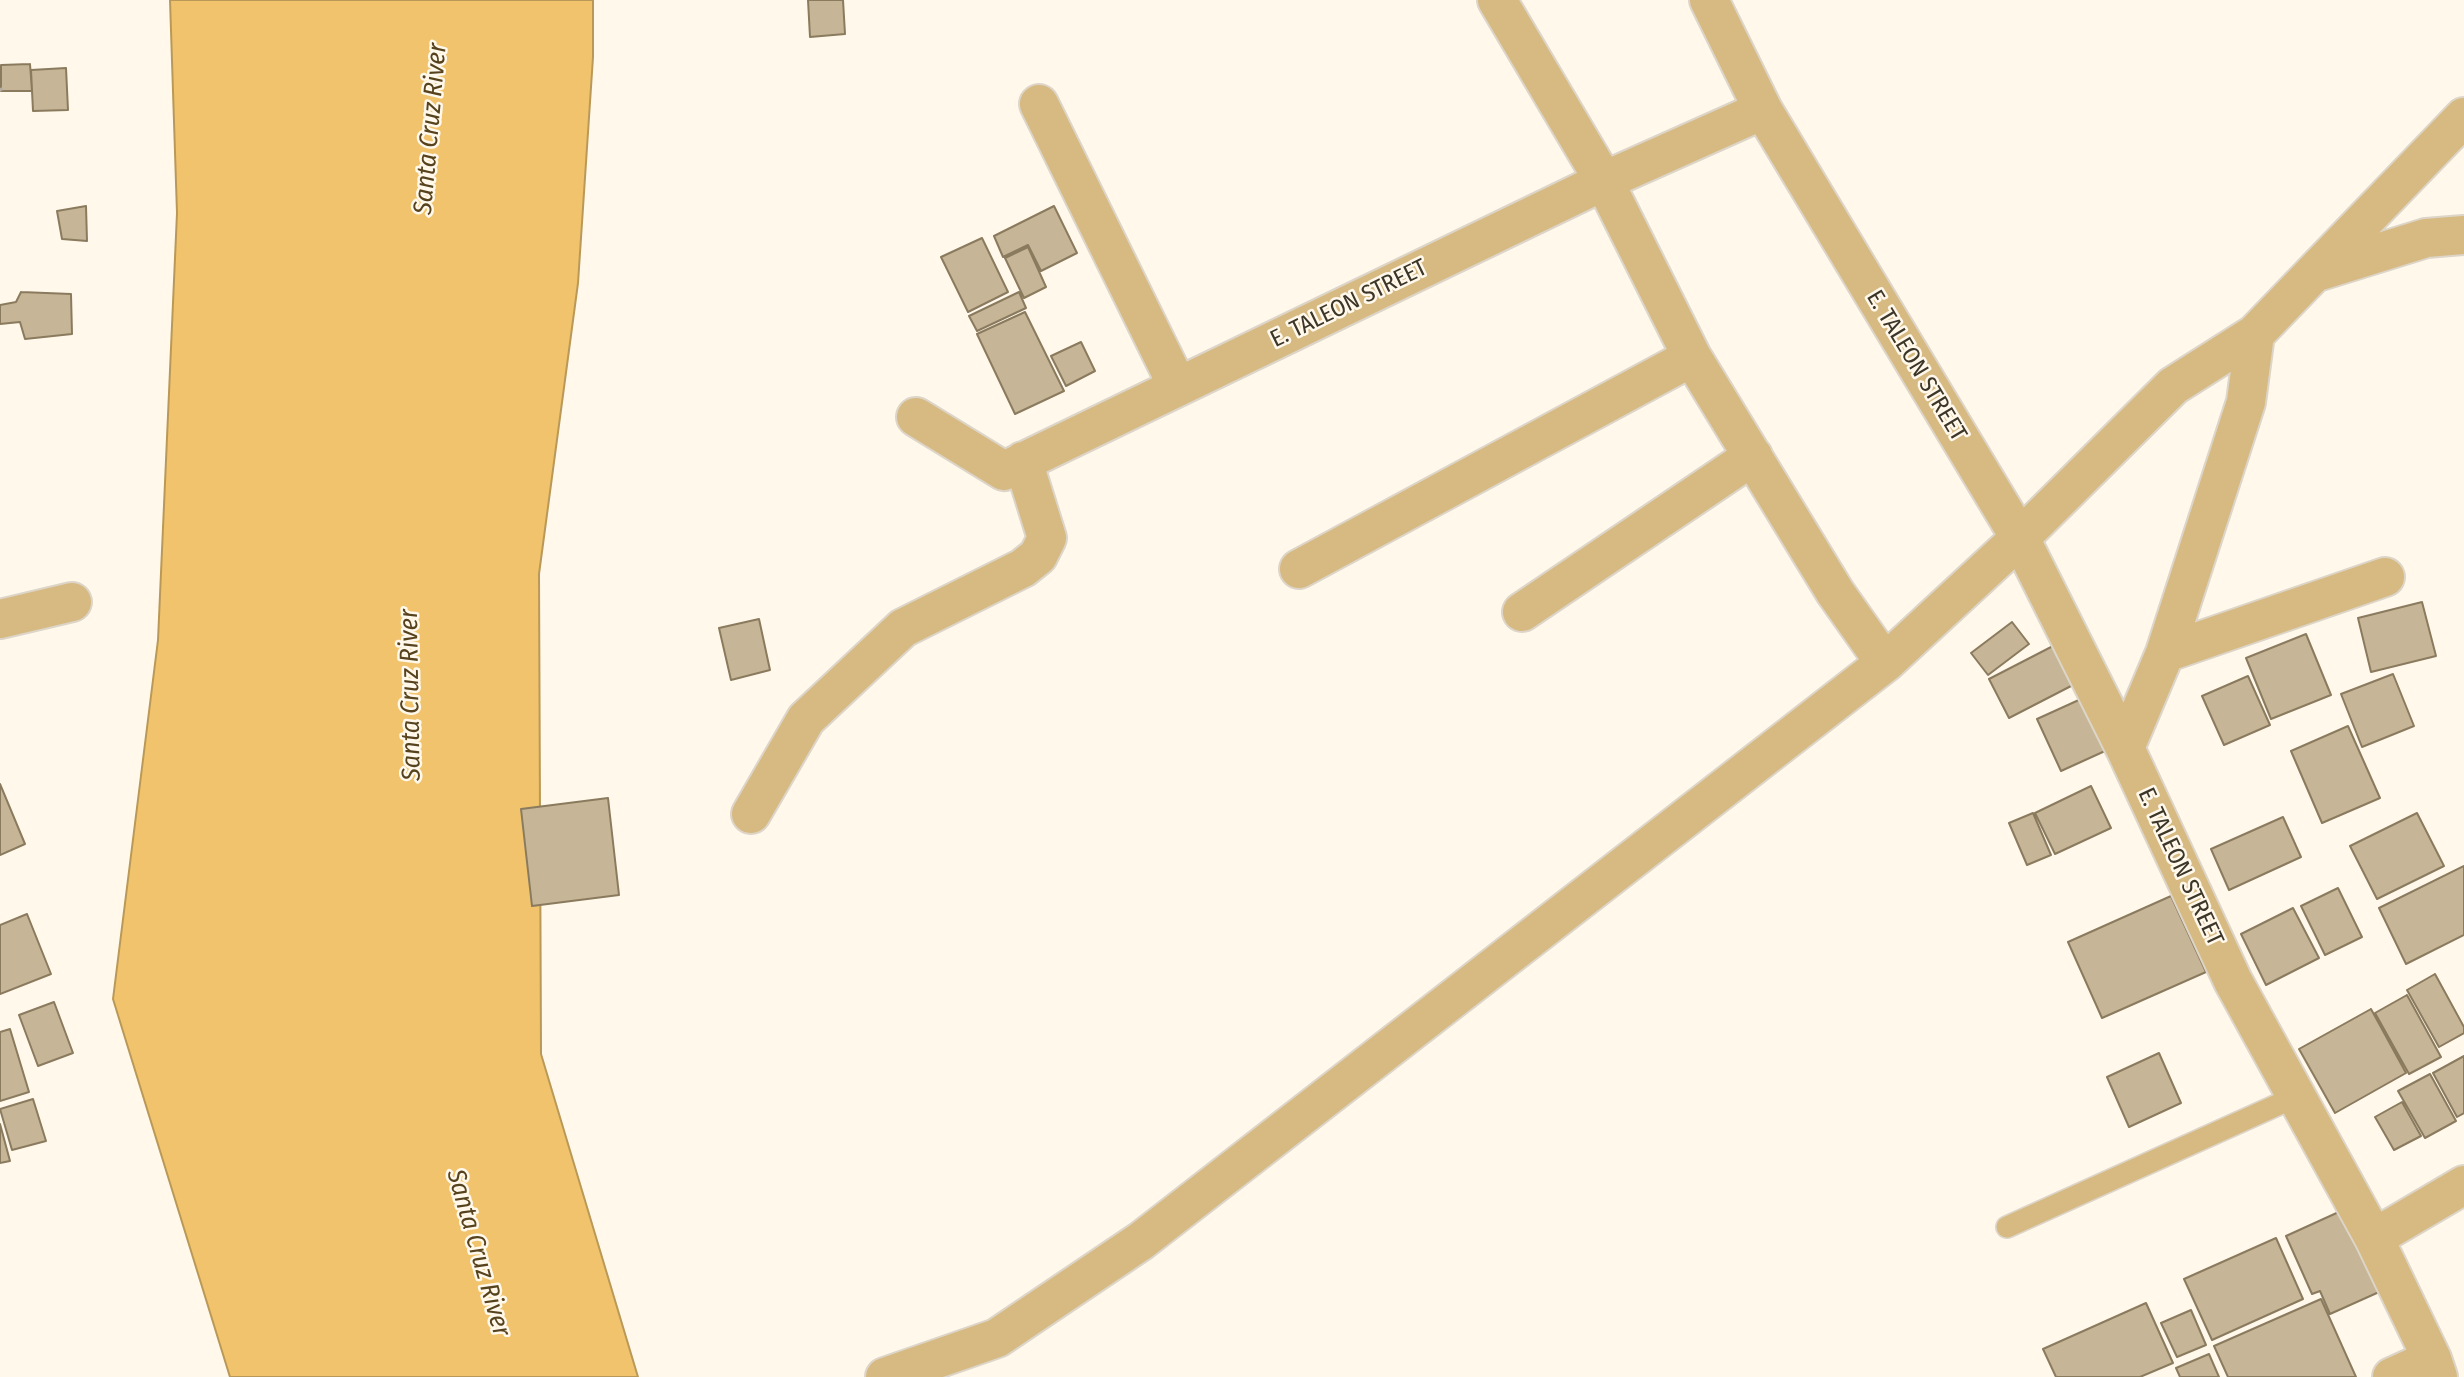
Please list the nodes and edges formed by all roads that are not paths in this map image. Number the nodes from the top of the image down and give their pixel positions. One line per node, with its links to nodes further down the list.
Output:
1 (1497, 0): 6 (street)
2 (1713, 3): 4 (street)
3 (1039, 104): 11 (street)
4 (1763, 110): 6 (street, E. TALEON STREET); 15 (street, E. TALEON STREET)
5 (2464, 117): 8 (street)
6 (1604, 181): 10 (street); 11 (street, E. TALEON STREET)
7 (2464, 235): 8 (street)
8 (2314, 273): 9 (street)
9 (2255, 334): 15 (street); 21 (street)
10 (1692, 357): 13 (street); 16 (street)
11 (1178, 387): 14 (street, E. TALEON STREET)
12 (916, 417): 14 (street)
13 (1753, 456): 19 (street); 22 (street)
14 (1013, 466): 24 (street)
15 (2020, 538): 22 (street); 23 (street, E. TALEON STREET)
16 (1299, 569)
17 (2385, 577): 21 (street)
18 (72, 602): 20 (street)
19 (1522, 612)
20 (0, 619)
21 (2165, 653): 23 (street)
22 (1885, 663): 30 (street)
23 (2125, 748): 25 (street, E. TALEON STREET)
24 (751, 814)
25 (2295, 1097): 27 (lane); 28 (street, E. TALEON STREET)
26 (2464, 1185): 28 (street)
27 (2007, 1227)
28 (2374, 1238): 29 (street, E. TALEON STREET)
29 (2435, 1368): 31 (street)
30 (885, 1377)
31 (2392, 1377)

